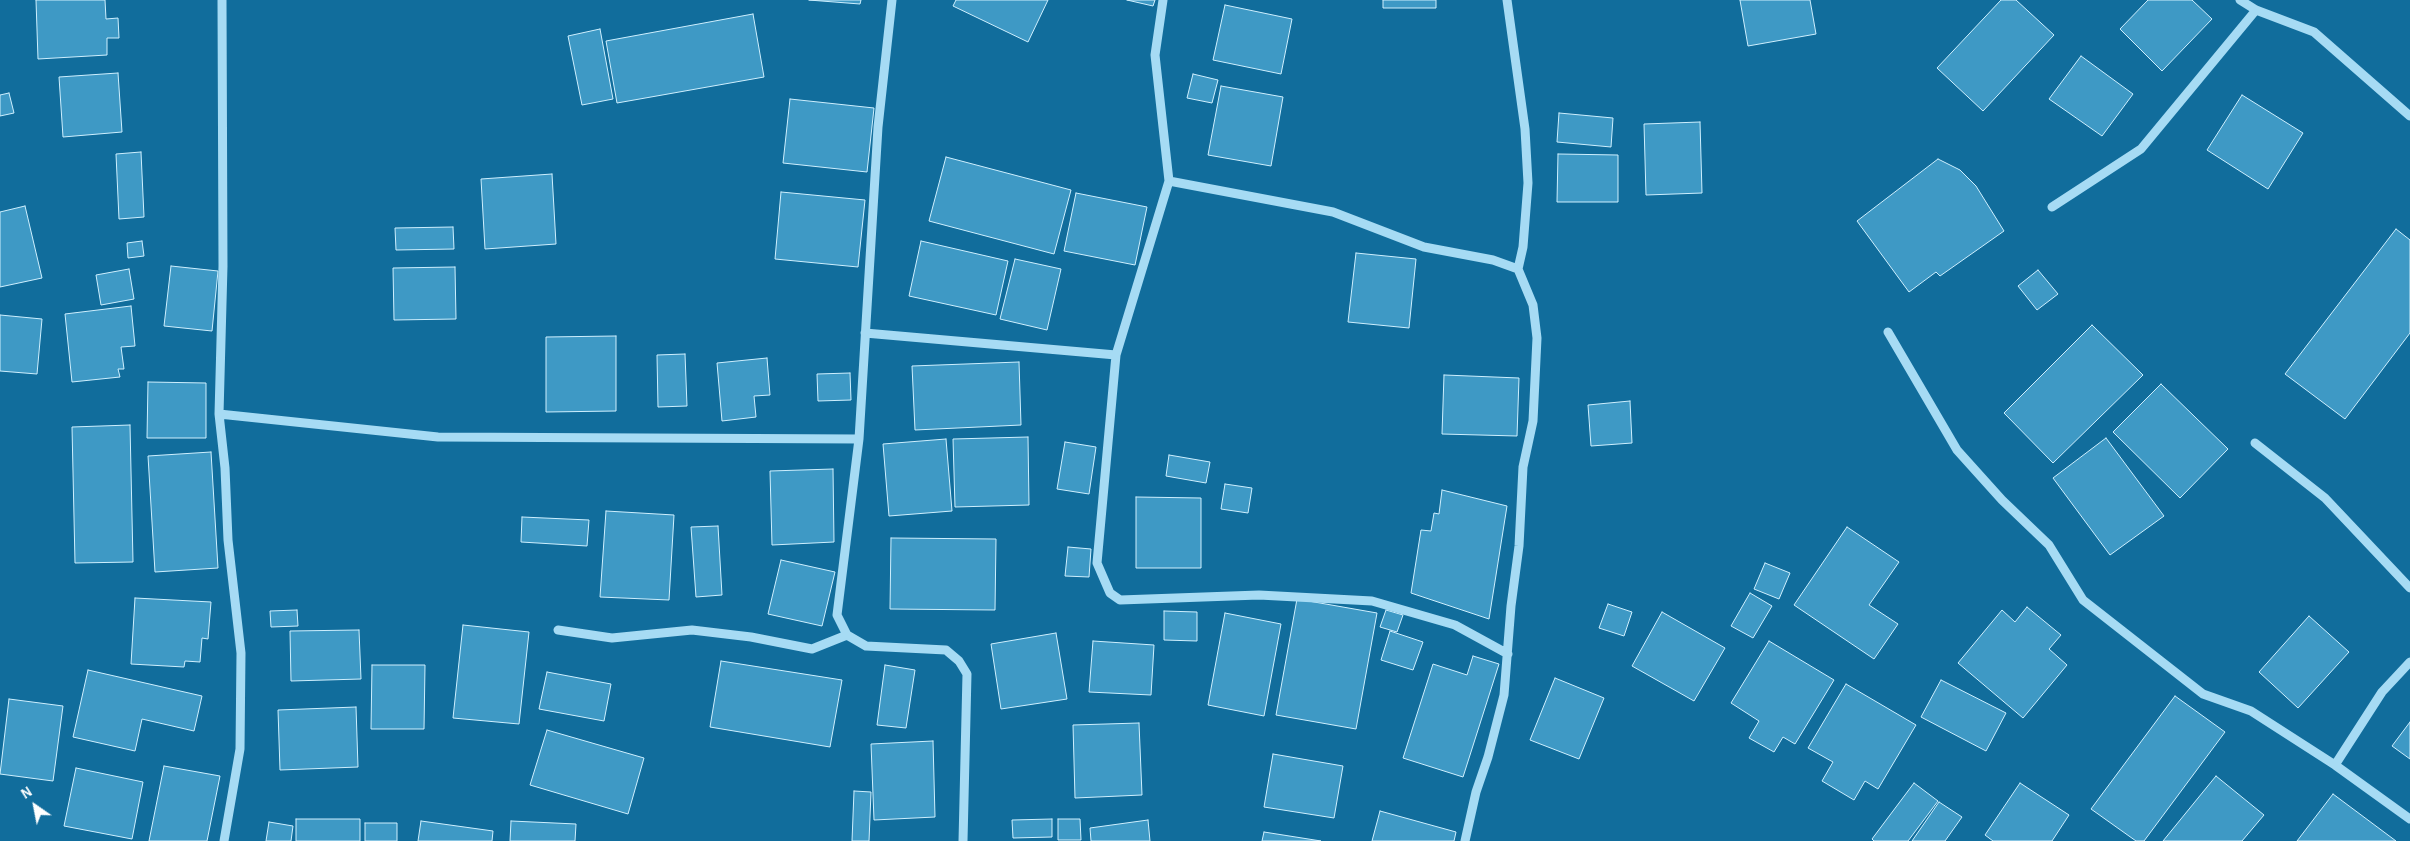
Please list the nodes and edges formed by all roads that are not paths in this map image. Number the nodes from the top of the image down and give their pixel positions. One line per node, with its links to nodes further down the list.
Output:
1 (222, 0): 14 (street)
2 (892, 0): 12 (street)
3 (1163, 0): 8 (street)
4 (1507, 0): 10 (street)
5 (2240, 0): 6 (street)
6 (2256, 10): 7 (street); 9 (street)
7 (2410, 116)
8 (1169, 181): 10 (street); 13 (street)
9 (2052, 206)
10 (1518, 269): 20 (street)
11 (1888, 332): 22 (street)
12 (866, 333): 13 (street); 15 (street)
13 (1116, 355): 20 (street)
14 (219, 414): 15 (street); 24 (street)
15 (859, 440): 19 (street)
16 (2255, 443): 17 (street)
17 (2410, 588)
18 (558, 630): 19 (street)
19 (847, 635): 25 (street)
20 (1508, 654): 26 (street)
21 (2410, 662): 22 (street)
22 (2335, 765): 23 (street)
23 (2410, 819)
24 (224, 841)
25 (963, 841)
26 (1465, 841)

